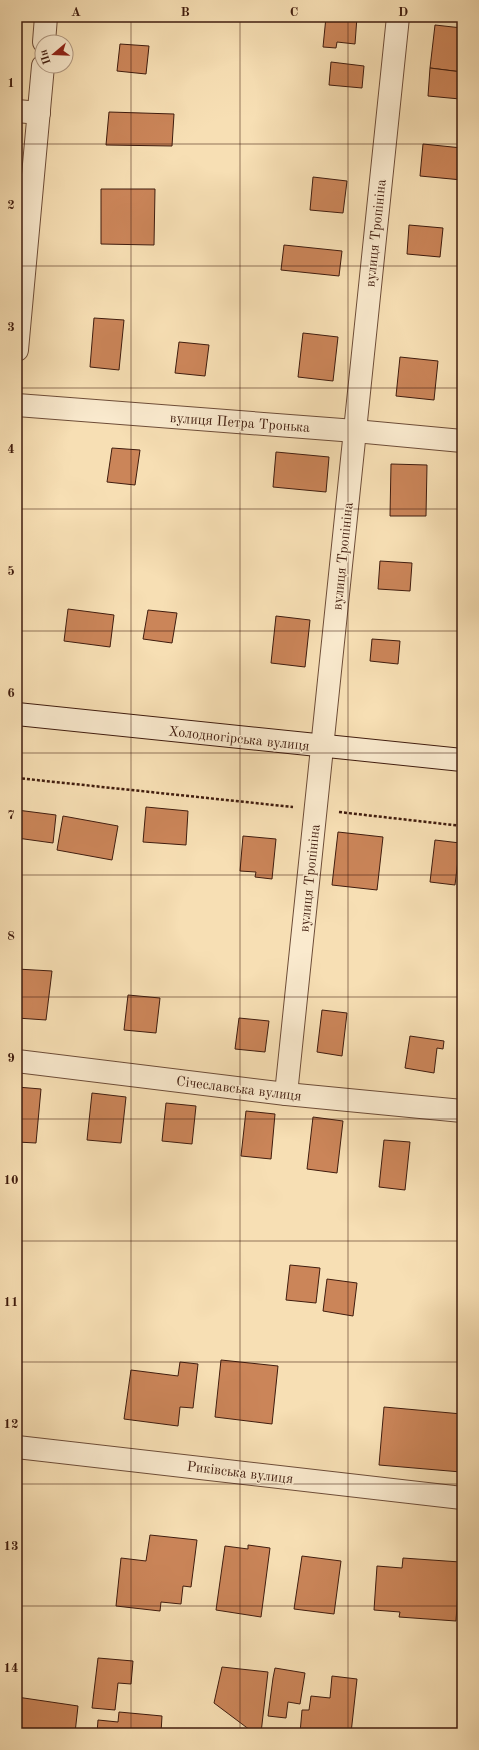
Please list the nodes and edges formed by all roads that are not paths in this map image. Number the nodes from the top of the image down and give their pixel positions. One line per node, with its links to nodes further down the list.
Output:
1 (46, 17): 3 (street)
2 (398, 17): 9 (street, вулиця Тропініна)
3 (45, 34)
4 (41, 74): 6 (street)
5 (17, 111): 6 (street)
6 (39, 113): 7 (street)
7 (17, 350)
8 (17, 405): 9 (street, вулиця Петра Тронька)
9 (355, 431): 10 (street, вулиця Петра Тронька); 12 (street, вулиця Тропініна)
10 (462, 441)
11 (17, 714): 12 (street, Холодногірська вулиця)
12 (322, 746): 13 (street, Холодногірська вулиця); 15 (street, вулиця Тропініна)
13 (462, 760)
14 (17, 1061): 15 (street, Січеславська вулиця)
15 (286, 1094): 16 (street, Січеславська вулиця)
16 (462, 1111)
17 (17, 1447): 18 (street, Риківська вулиця)
18 (462, 1498)

